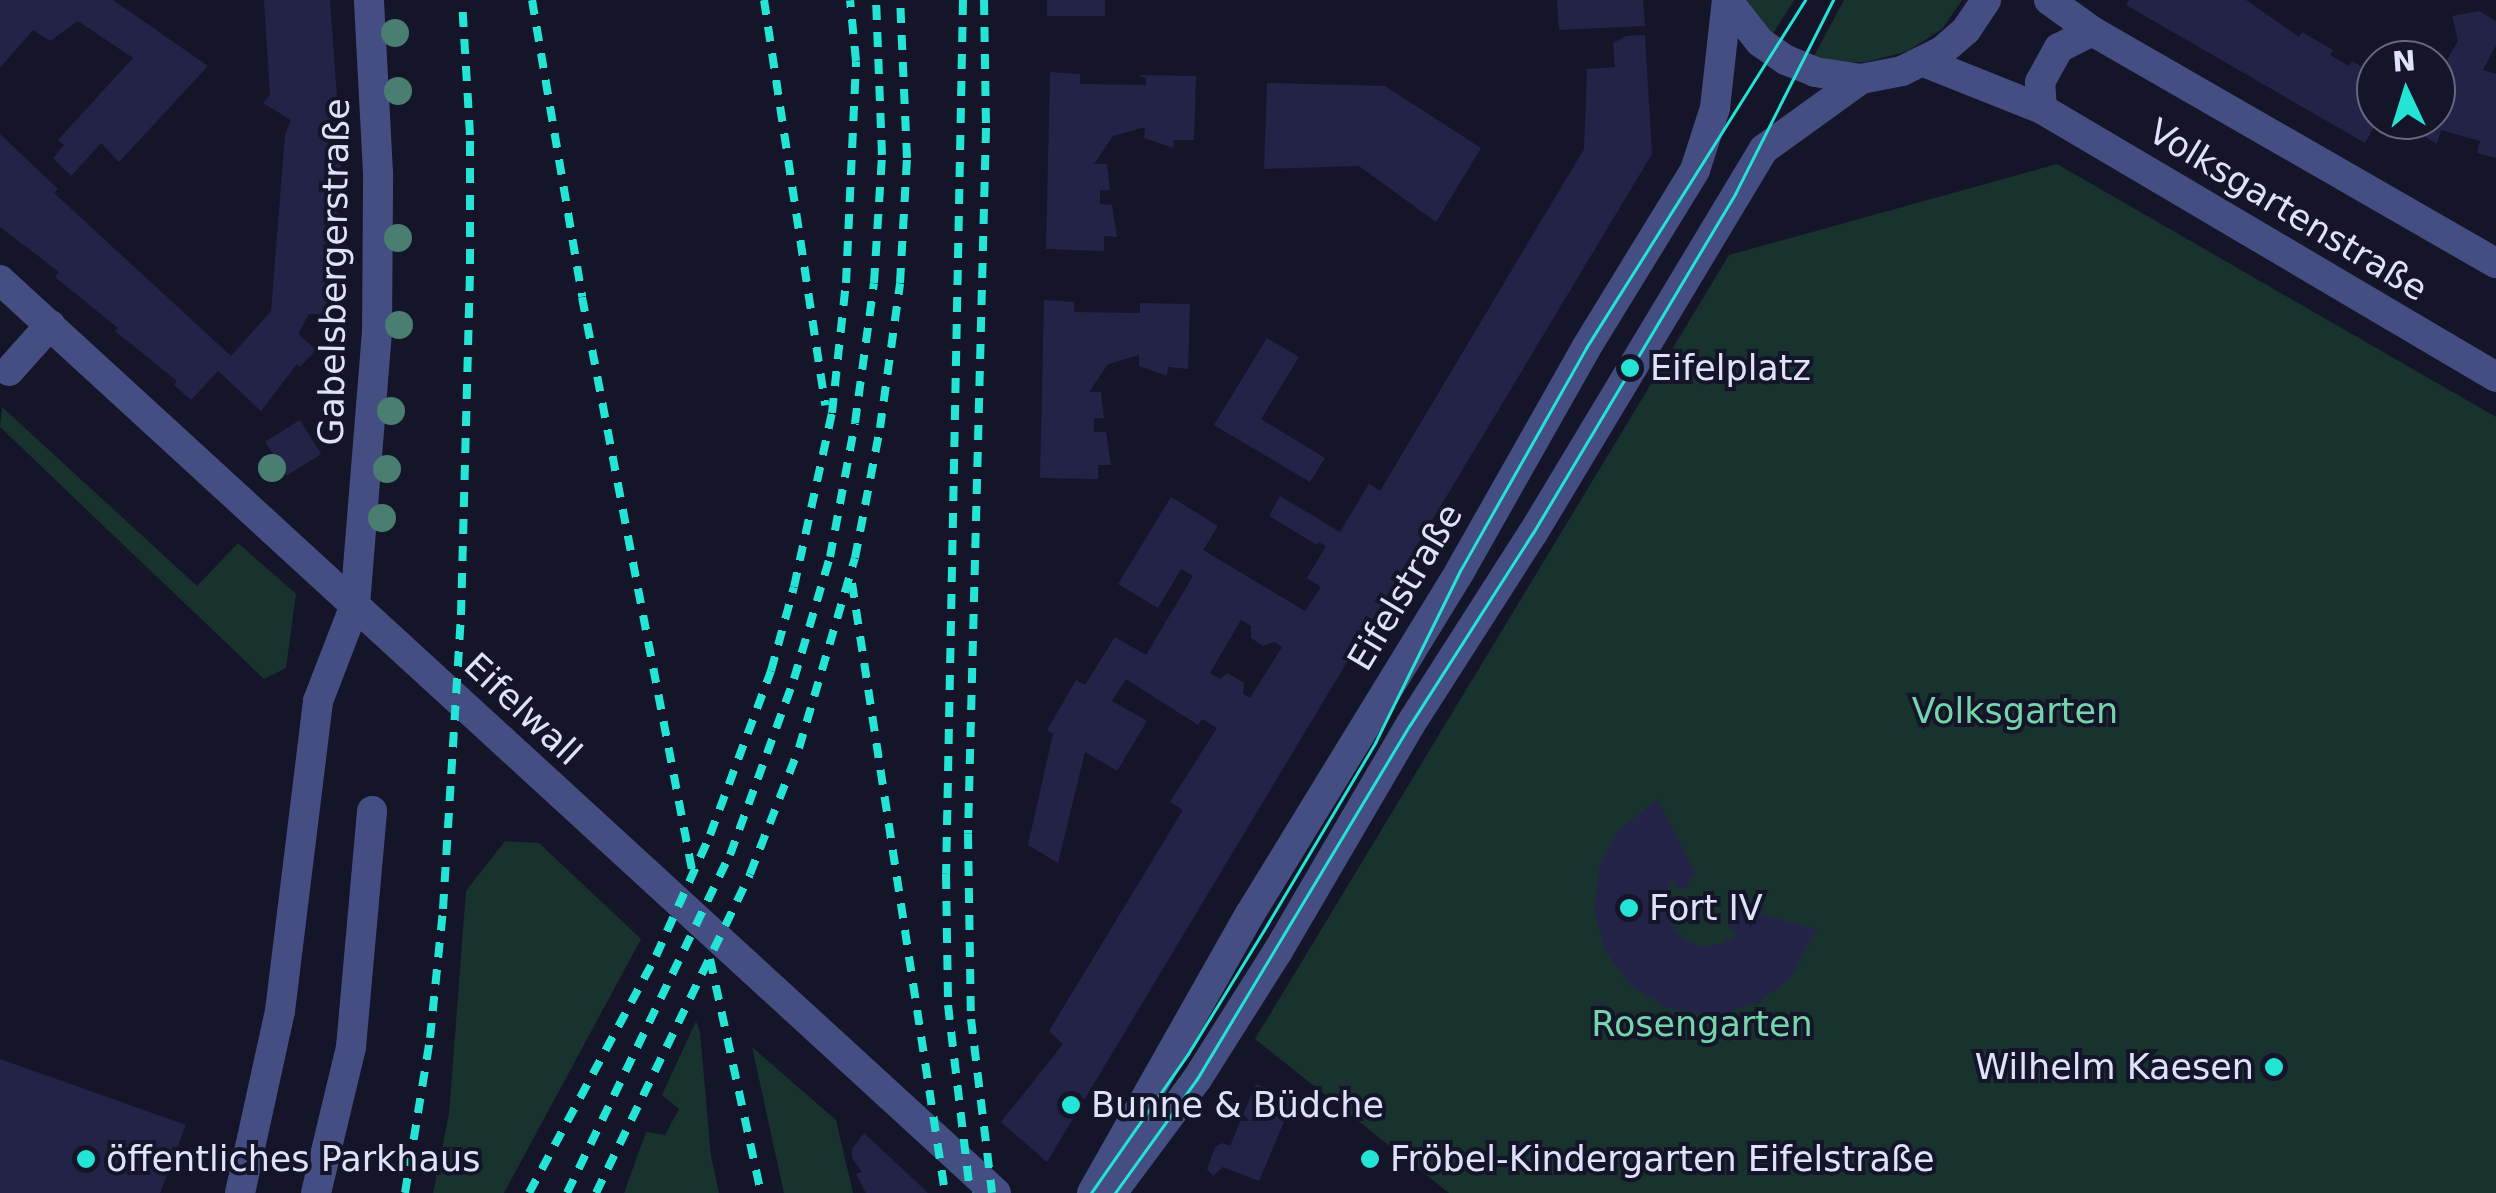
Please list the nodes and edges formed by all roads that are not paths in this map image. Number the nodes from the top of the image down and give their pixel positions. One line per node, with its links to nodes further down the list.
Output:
1 (368, 0): 15 (street, Gabelsbergerstraße)
2 (1727, 0): 8 (street); 20 (street, Eifelstraße)
3 (1986, 0): 7 (street)
4 (2049, 0): 6 (street, Volksgartenstraße)
5 (2090, 0): 6 (street)
6 (2092, 31): 9 (street); 10 (street, Volksgartenstraße)
7 (1924, 62): 8 (street); 9 (street, Volksgartenstraße)
8 (1861, 79): 21 (street)
9 (2042, 109): 14 (street, Volksgartenstraße)
10 (2496, 262)
11 (0, 280): 12 (street, Eifelwall)
12 (50, 326): 13 (street); 15 (street, Eifelwall)
13 (9, 371)
14 (2496, 377)
15 (355, 605): 17 (street, Gabelsbergerstraße); 19 (street, Eifelwall)
16 (372, 811): 18 (street)
17 (240, 1193)
18 (316, 1193)
19 (996, 1193)
20 (1092, 1193)
21 (1112, 1193)

